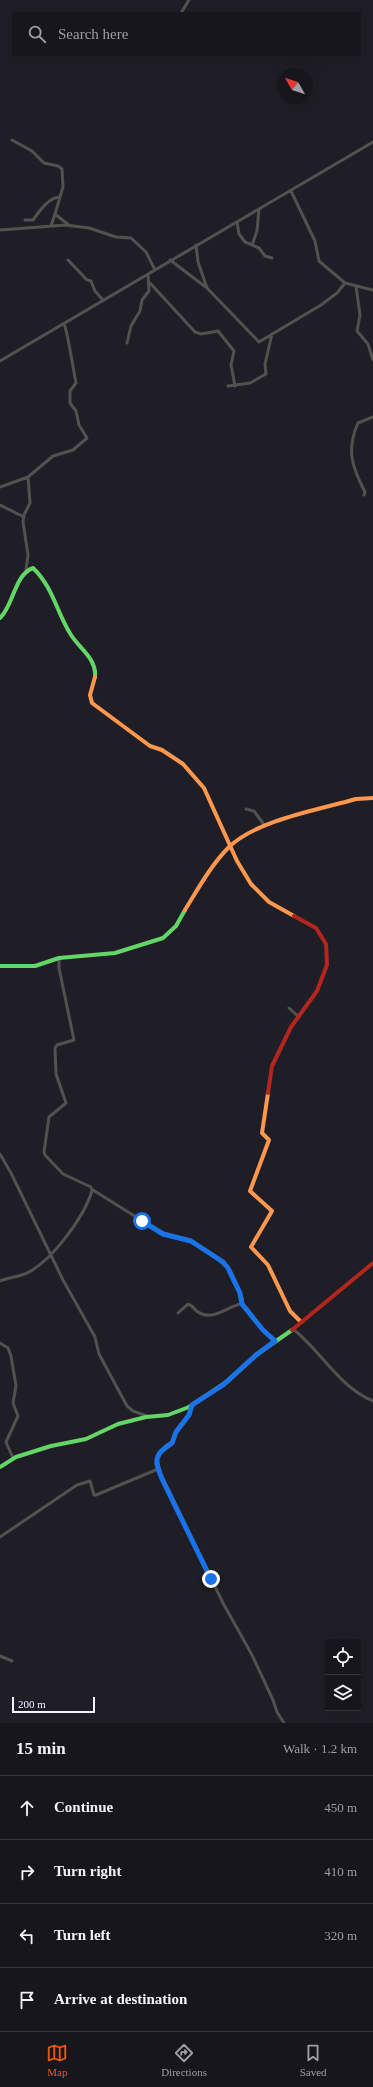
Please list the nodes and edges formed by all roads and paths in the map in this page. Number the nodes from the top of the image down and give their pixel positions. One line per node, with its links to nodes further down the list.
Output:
1 (189, 0): 2 (street)
2 (182, 12)
3 (12, 140): 8 (street)
4 (373, 142): 5 (street)
5 (291, 191): 6 (street); 7 (street)
6 (286, 193): 7 (street); 9 (street)
7 (292, 196): 24 (street)
8 (59, 197): 10 (street); 11 (street)
9 (259, 209): 12 (street); 17 (street)
10 (55, 214): 13 (street); 14 (street)
11 (25, 220)
12 (237, 222): 16 (street); 17 (street)
13 (51, 226): 14 (street); 15 (street)
14 (70, 226): 21 (street)
15 (0, 230)
16 (196, 245): 20 (street); 26 (street)
17 (252, 245): 18 (street)
18 (272, 258)
19 (68, 260): 28 (street)
20 (170, 260): 21 (street); 26 (street)
21 (155, 270): 22 (street)
22 (148, 274): 23 (street); 28 (street)
23 (150, 283): 31 (street); 35 (street)
24 (345, 283): 25 (street); 30 (street)
25 (356, 286): 27 (street); 32 (street)
26 (207, 288): 30 (street)
27 (373, 290)
28 (103, 300): 29 (street)
29 (64, 324): 33 (street); 37 (street)
30 (272, 334): 35 (street)
31 (127, 342)
32 (373, 360)
33 (0, 361)
34 (228, 386): 35 (street)
35 (235, 386)
36 (373, 417): 39 (street)
37 (28, 477): 38 (street); 41 (street)
38 (0, 487)
39 (364, 495)
40 (0, 505): 41 (street)
41 (24, 517): 42 (street)
42 (26, 570): 43 (street); 47 (street)
43 (0, 618)
44 (373, 798): 46 (street)
45 (246, 809): 46 (street)
46 (264, 826): 47 (street)
47 (231, 846): 48 (street); 51 (street)
48 (59, 958): 49 (street); 53 (street)
49 (0, 966)
50 (288, 1008): 51 (street)
51 (299, 1017): 59 (street)
52 (0, 1154): 54 (street)
53 (93, 1190): 54 (street); 57 (street)
54 (51, 1254): 56 (street); 65 (street)
55 (373, 1263): 59 (street)
56 (0, 1281)
57 (242, 1304): 58 (street); 61 (street)
58 (178, 1313)
59 (301, 1322): 60 (street)
60 (292, 1329): 61 (street); 63 (street)
61 (275, 1341): 64 (street)
62 (0, 1343): 66 (street)
63 (373, 1401)
64 (192, 1405): 65 (street); 68 (street)
65 (151, 1417): 66 (street)
66 (13, 1458): 67 (street)
67 (0, 1467)
68 (158, 1469): 69 (street); 72 (street)
69 (0, 1537)
70 (0, 1656): 71 (street)
71 (12, 1661)
72 (284, 1723)

